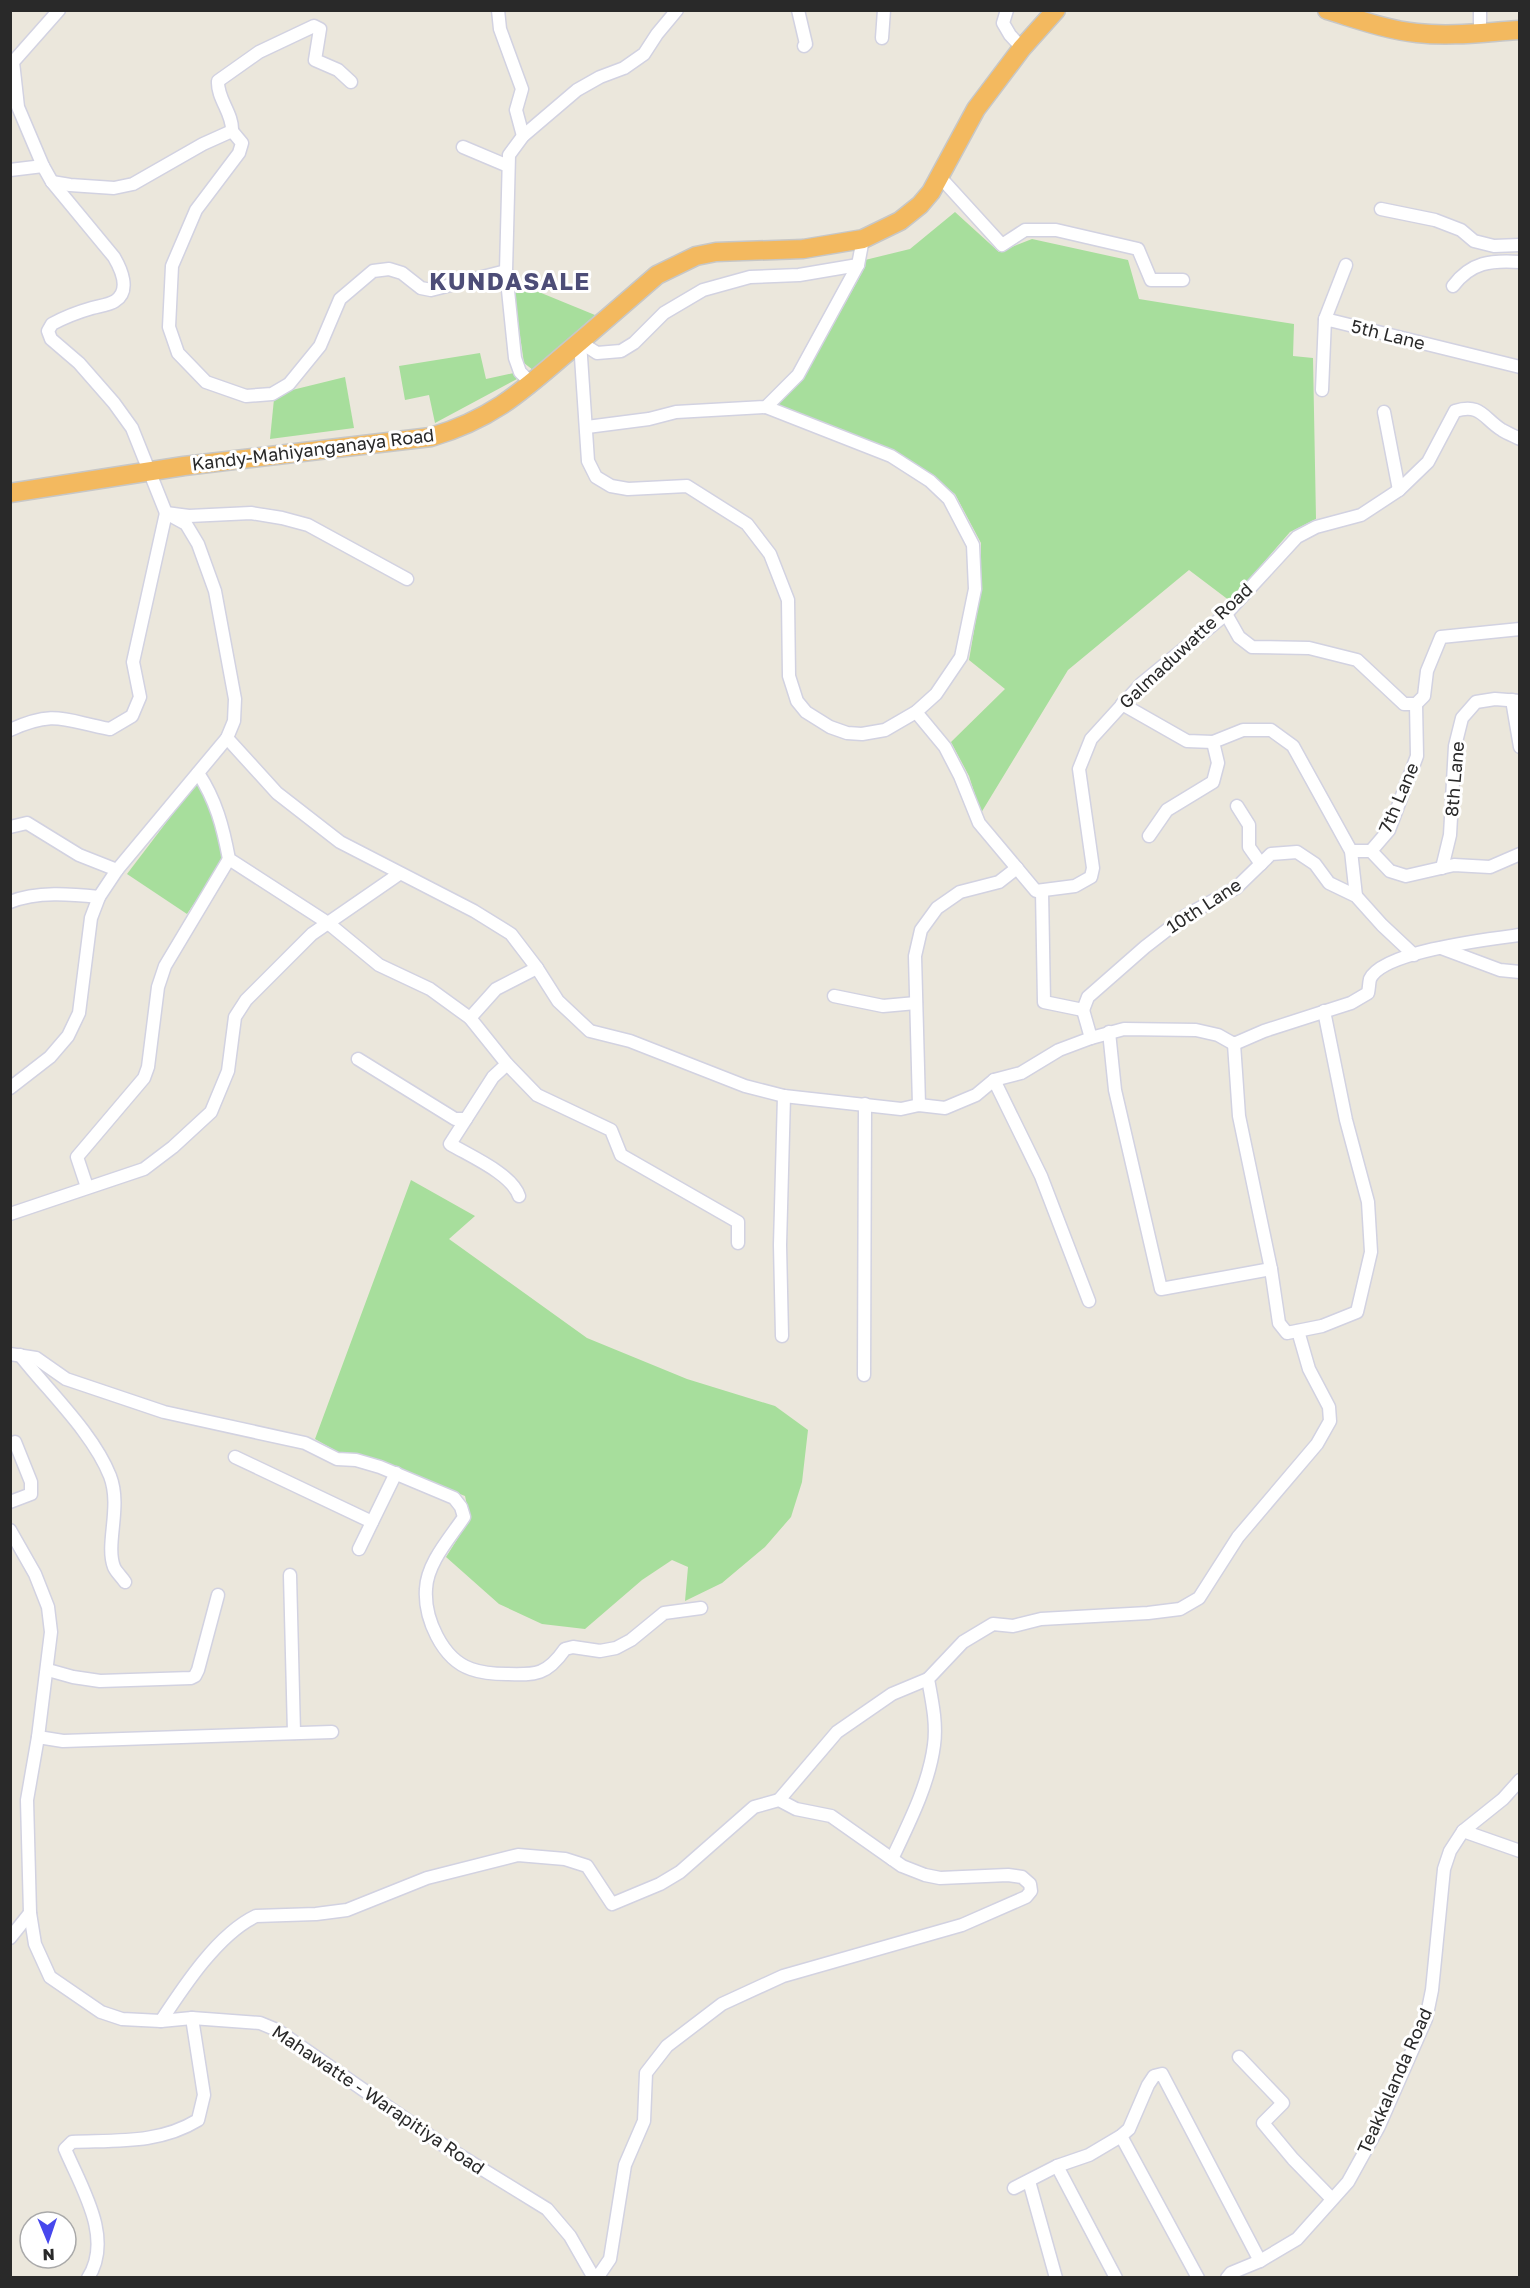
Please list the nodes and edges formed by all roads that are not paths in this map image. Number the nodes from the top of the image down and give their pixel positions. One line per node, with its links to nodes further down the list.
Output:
1 (59, 10): 20 (street)
2 (498, 10): 18 (street)
3 (677, 10): 18 (street)
4 (798, 10): 14 (street)
5 (885, 10): 13 (street)
6 (1007, 10): 15 (street)
7 (1056, 10): 15 (highway, Kandy-Mahiyanganaya Road)
8 (1327, 10): 10 (highway)
9 (1480, 10): 12 (street)
10 (1371, 17): 12 (highway)
11 (1520, 30): 12 (highway)
12 (1480, 33)
13 (882, 38)
14 (804, 46)
15 (1022, 48): 23 (highway, Kandy-Mahiyanganaya Road)
16 (351, 82): 17 (street)
17 (232, 131): 24 (street); 31 (street)
18 (523, 136): 21 (street)
19 (464, 147): 21 (street)
20 (43, 166): 22 (street); 24 (street)
21 (508, 166): 31 (street)
22 (10, 170)
23 (940, 177): 26 (highway, Kandy-Mahiyanganaya Road); 32 (street)
24 (52, 182): 43 (street)
25 (1381, 209): 27 (street)
26 (863, 239): 30 (street); 35 (highway, Kandy-Mahiyanganaya Road)
27 (1520, 245)
28 (1520, 262): 33 (street)
29 (1346, 265): 34 (street)
30 (858, 266): 35 (street); 39 (street)
31 (506, 271): 37 (street)
32 (1183, 280)
33 (1453, 286)
34 (1325, 319): 36 (street, 5th Lane); 38 (street, 5th Lane)
35 (580, 342): 37 (highway, Kandy-Mahiyanganaya Road); 41 (street)
36 (1520, 367)
37 (532, 384): 43 (highway, Kandy-Mahiyanganaya Road)
38 (1322, 390)
39 (766, 407): 41 (street); 53 (street)
40 (1384, 412): 44 (street)
41 (587, 427): 53 (street)
42 (1520, 439): 44 (street, Galmaduwatte Road)
43 (150, 472): 45 (highway, Kandy-Mahiyanganaya Road); 46 (street)
44 (1399, 490): 48 (street, Galmaduwatte Road)
45 (10, 493)
46 (166, 513): 47 (street); 54 (street); 55 (street)
47 (407, 579)
48 (1226, 614): 51 (street, Galmaduwatte Road); 52 (street)
49 (1520, 628): 52 (street)
50 (1516, 700): 57 (street); 68 (street, 8th Lane)
51 (1122, 704): 56 (street); 71 (street, Galmaduwatte Road)
52 (1416, 704): 63 (street, 7th Lane)
53 (916, 712): 67 (street)
54 (10, 730)
55 (227, 738): 58 (street); 70 (street)
56 (1213, 742): 61 (street); 62 (street)
57 (1520, 747)
58 (198, 773): 65 (street); 69 (street)
59 (1237, 806): 66 (street)
60 (10, 827): 69 (street)
61 (1149, 836)
62 (1351, 851): 63 (street); 72 (street)
63 (1371, 851): 68 (street)
64 (1520, 854): 68 (street)
65 (229, 859): 75 (street); 97 (street)
66 (1261, 864): 72 (street, 10th Lane); 83 (street, 10th Lane)
67 (1017, 868): 71 (street); 82 (street)
68 (1442, 868)
69 (117, 870): 73 (street)
70 (399, 874): 75 (street); 79 (street)
71 (1042, 891): 83 (street)
72 (1356, 896): 78 (street, 10th Lane)
73 (99, 897): 74 (street); 92 (street)
74 (10, 902)
75 (328, 923): 85 (street); 97 (street)
76 (1520, 935): 77 (street)
77 (1439, 947): 78 (street); 80 (street)
78 (1414, 955): 84 (street)
79 (537, 968): 85 (street); 93 (street)
80 (1520, 972)
81 (834, 996): 82 (street)
82 (916, 1003): 95 (street)
83 (1083, 1010): 87 (street)
84 (1324, 1011): 88 (street); 103 (street)
85 (470, 1018): 90 (street)
86 (1109, 1032): 87 (street); 88 (street); 101 (street)
87 (1091, 1038): 91 (street)
88 (1234, 1044): 101 (street)
89 (358, 1059): 96 (street)
90 (507, 1064): 96 (street); 100 (street)
91 (994, 1080): 95 (street); 102 (street)
92 (10, 1088)
93 (784, 1096): 94 (street); 104 (street)
94 (866, 1104): 95 (street); 106 (street)
95 (919, 1105)
96 (466, 1119): 98 (street)
97 (87, 1188): 99 (street)
98 (519, 1196)
99 (10, 1214)
100 (738, 1243)
101 (1271, 1269): 103 (street)
102 (1089, 1301)
103 (1298, 1331): 119 (street)
104 (782, 1336)
105 (15, 1355): 109 (street); 115 (street)
106 (864, 1375)
107 (15, 1442): 110 (street)
108 (235, 1457): 111 (street)
109 (396, 1473): 111 (street); 117 (street)
110 (10, 1502)
111 (372, 1522): 113 (street)
112 (10, 1530): 118 (street, Mahawatte - Warapitiya Road)
113 (359, 1548)
114 (290, 1575): 121 (street)
115 (125, 1582)
116 (218, 1595): 118 (street)
117 (701, 1608)
118 (48, 1670): 122 (street, Mahawatte - Warapitiya Road)
119 (928, 1680): 124 (street); 127 (street)
120 (332, 1732): 121 (street)
121 (294, 1733): 122 (street)
122 (38, 1737): 128 (street, Mahawatte - Warapitiya Road)
123 (1520, 1779): 125 (street, Teakkalanda Road)
124 (779, 1800): 127 (street); 131 (street)
125 (1463, 1831): 126 (street); 137 (street, Teakkalanda Road)
126 (1520, 1851)
127 (892, 1859): 141 (street)
128 (30, 1913): 129 (street); 131 (street, Mahawatte - Warapitiya Road)
129 (10, 1938)
130 (192, 2018): 131 (street, Mahawatte - Warapitiya Road); 140 (street); 141 (street, Mahawatte - Warapitiya Road)
131 (161, 2021)
132 (1239, 2057): 137 (street)
133 (1121, 2136): 134 (street); 138 (street); 143 (street)
134 (1057, 2166): 135 (street); 139 (street)
135 (1029, 2181): 136 (street); 142 (street)
136 (1014, 2188)
137 (1332, 2199): 138 (street, Teakkalanda Road)
138 (1260, 2261): 144 (street, Teakkalanda Road)
139 (1111, 2276)
140 (88, 2277)
141 (595, 2277)
142 (1056, 2277)
143 (1198, 2277)
144 (1227, 2277)

